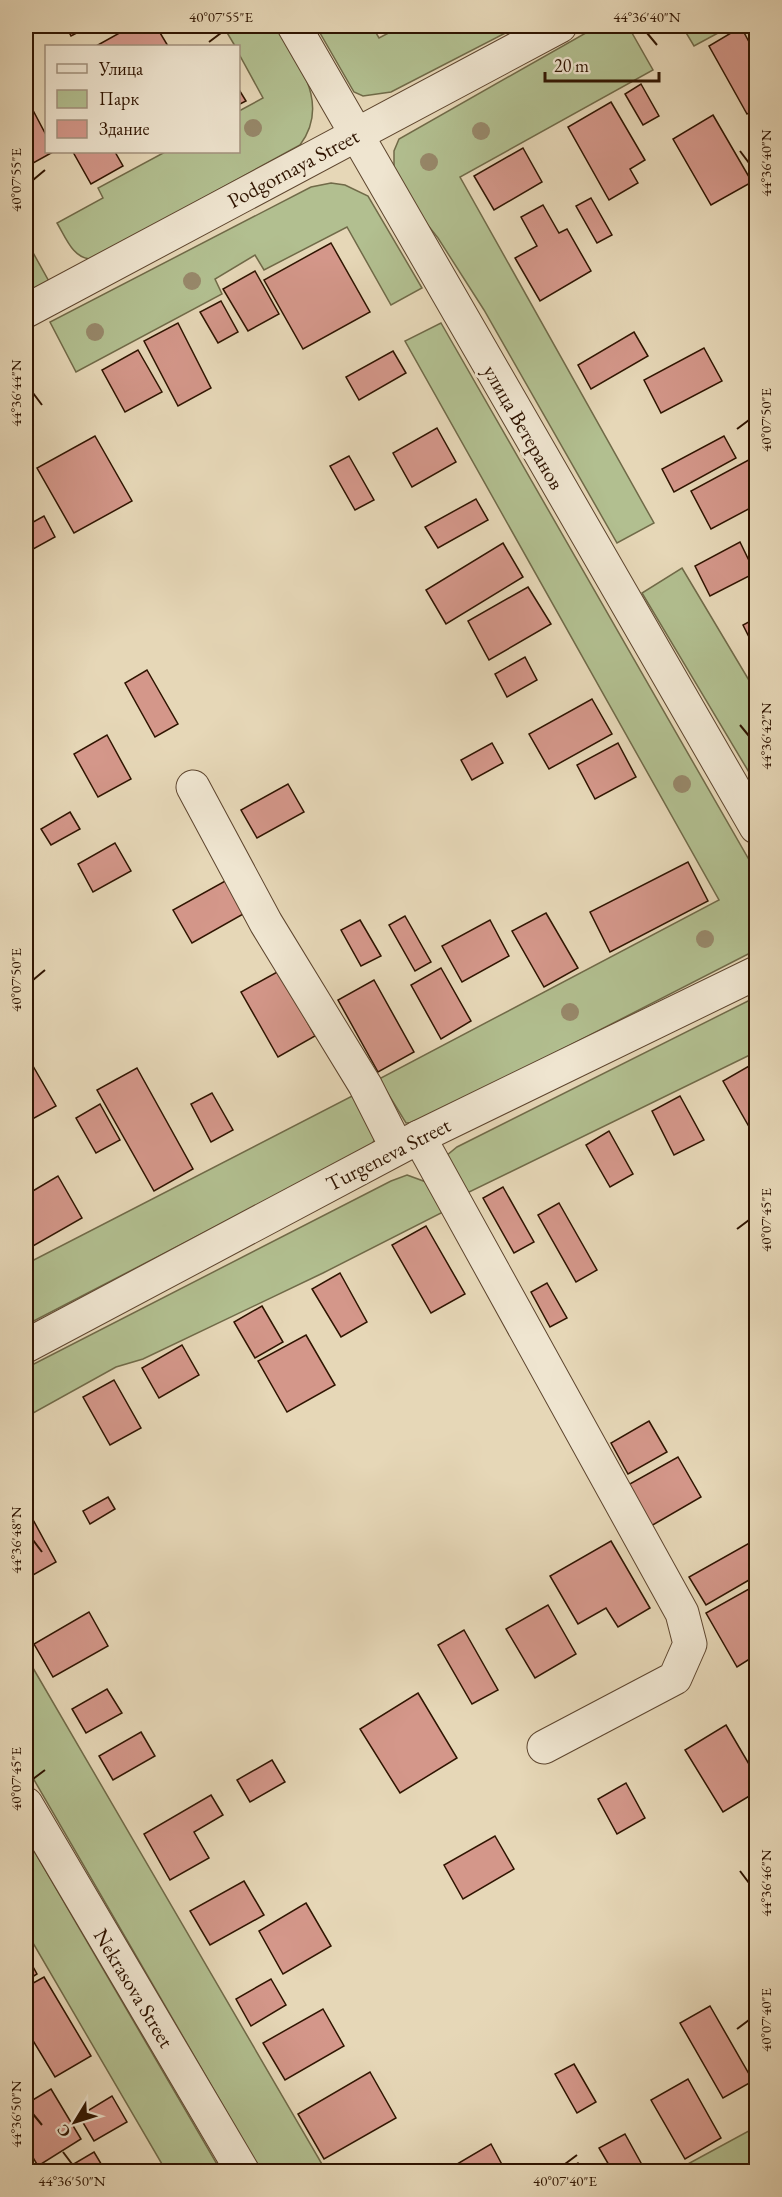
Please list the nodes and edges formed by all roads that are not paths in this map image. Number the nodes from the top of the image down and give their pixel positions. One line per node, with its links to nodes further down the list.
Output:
1 (294, 26): 3 (street, улица Ветеранов)
2 (560, 26): 3 (street, Podgornaya Street)
3 (355, 135): 4 (street, Podgornaya Street); 6 (street, улица Ветеранов)
4 (26, 311)
5 (193, 787): 8 (street)
6 (756, 826)
7 (756, 973): 8 (street, Turgeneva Street)
8 (408, 1143): 9 (street, Turgeneva Street); 10 (street)
9 (26, 1346)
10 (544, 1747)
11 (26, 1804): 12 (street, Nekrasova Street)
12 (243, 2172)

